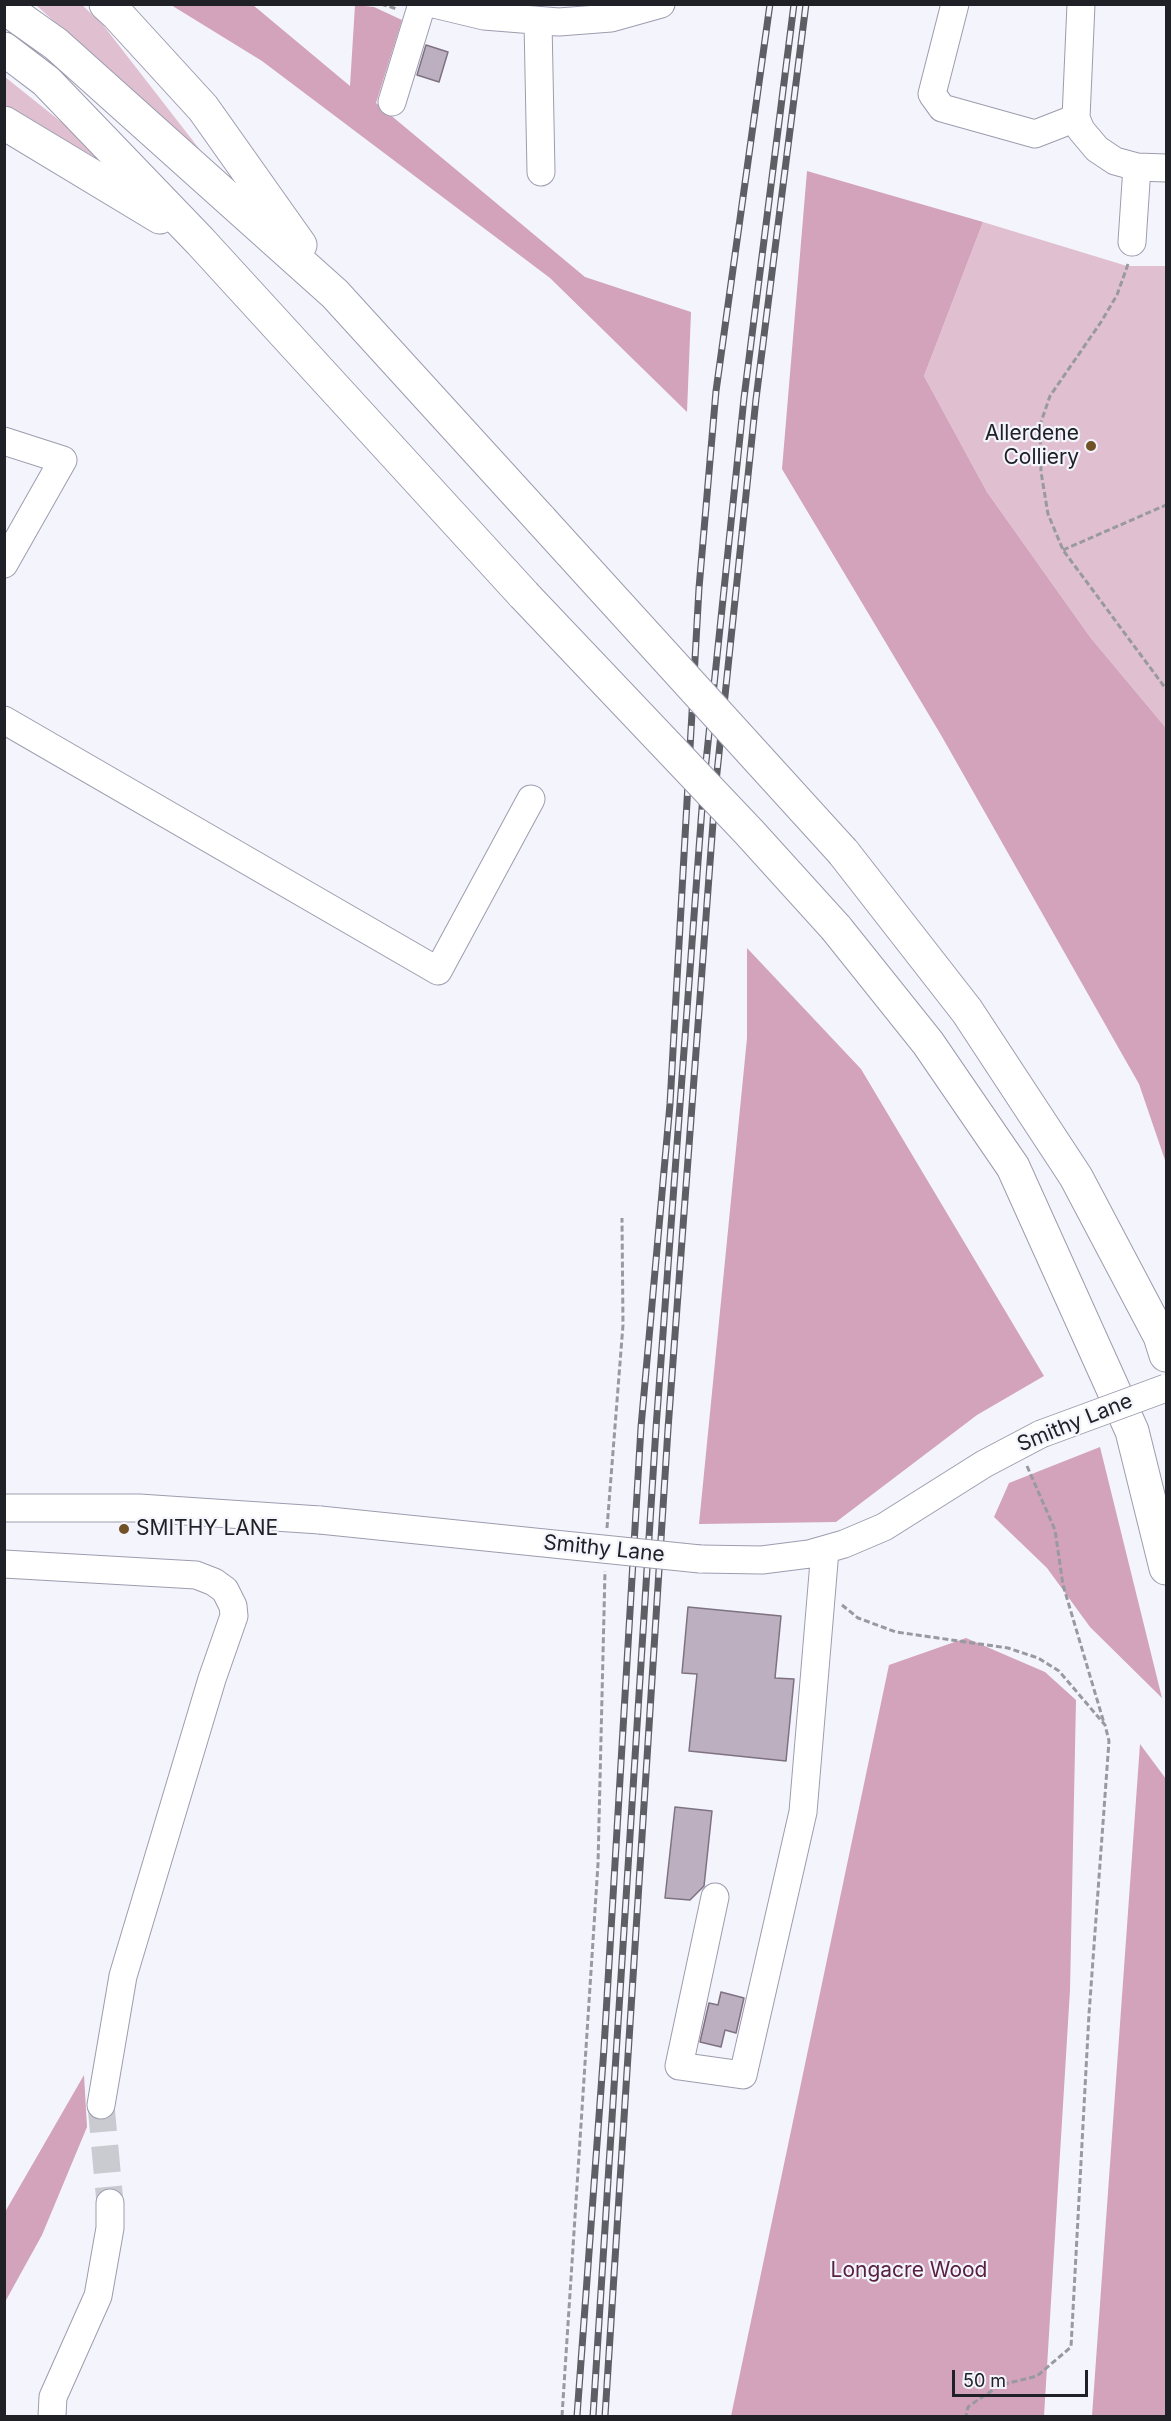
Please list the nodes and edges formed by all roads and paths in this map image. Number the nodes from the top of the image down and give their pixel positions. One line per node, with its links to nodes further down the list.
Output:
1 (106, 4): 18 (highway)
2 (422, 4): 10 (street)
3 (434, 4): 8 (street)
4 (662, 4): 8 (street)
5 (955, 4): 11 (street)
6 (1081, 4): 11 (street)
7 (4, 7): 18 (highway)
8 (538, 22): 15 (street)
9 (4, 49): 16 (highway)
10 (392, 102)
11 (1076, 118): 13 (street)
12 (4, 123): 16 (highway)
13 (1137, 167): 14 (street); 17 (street)
14 (1167, 168)
15 (542, 172)
16 (200, 241): 35 (highway, bridge)
17 (1132, 242): 21 (path)
18 (335, 294): 27 (highway, bridge)
19 (4, 441): 22 (street)
20 (1167, 505): 21 (path)
21 (1063, 550): 23 (path)
22 (4, 564)
23 (1167, 689)
24 (4, 720): 25 (street)
25 (531, 799)
26 (622, 1218): 31 (path)
27 (1167, 1355)
28 (1167, 1388): 29 (street, Smithy Lane, bridge)
29 (1029, 1440): 32 (street, Smithy Lane); 37 (path)
30 (4, 1508): 32 (street, Smithy Lane, bridge)
31 (607, 1538)
32 (825, 1550): 36 (street)
33 (606, 1561): 42 (path)
34 (4, 1564): 39 (street)
35 (1167, 1568)
36 (822, 1589): 37 (path); 38 (street)
37 (1105, 1725): 43 (path)
38 (715, 1896)
39 (101, 2105)
40 (110, 2203): 41 (street)
41 (52, 2416)
42 (562, 2416)
43 (966, 2416)

